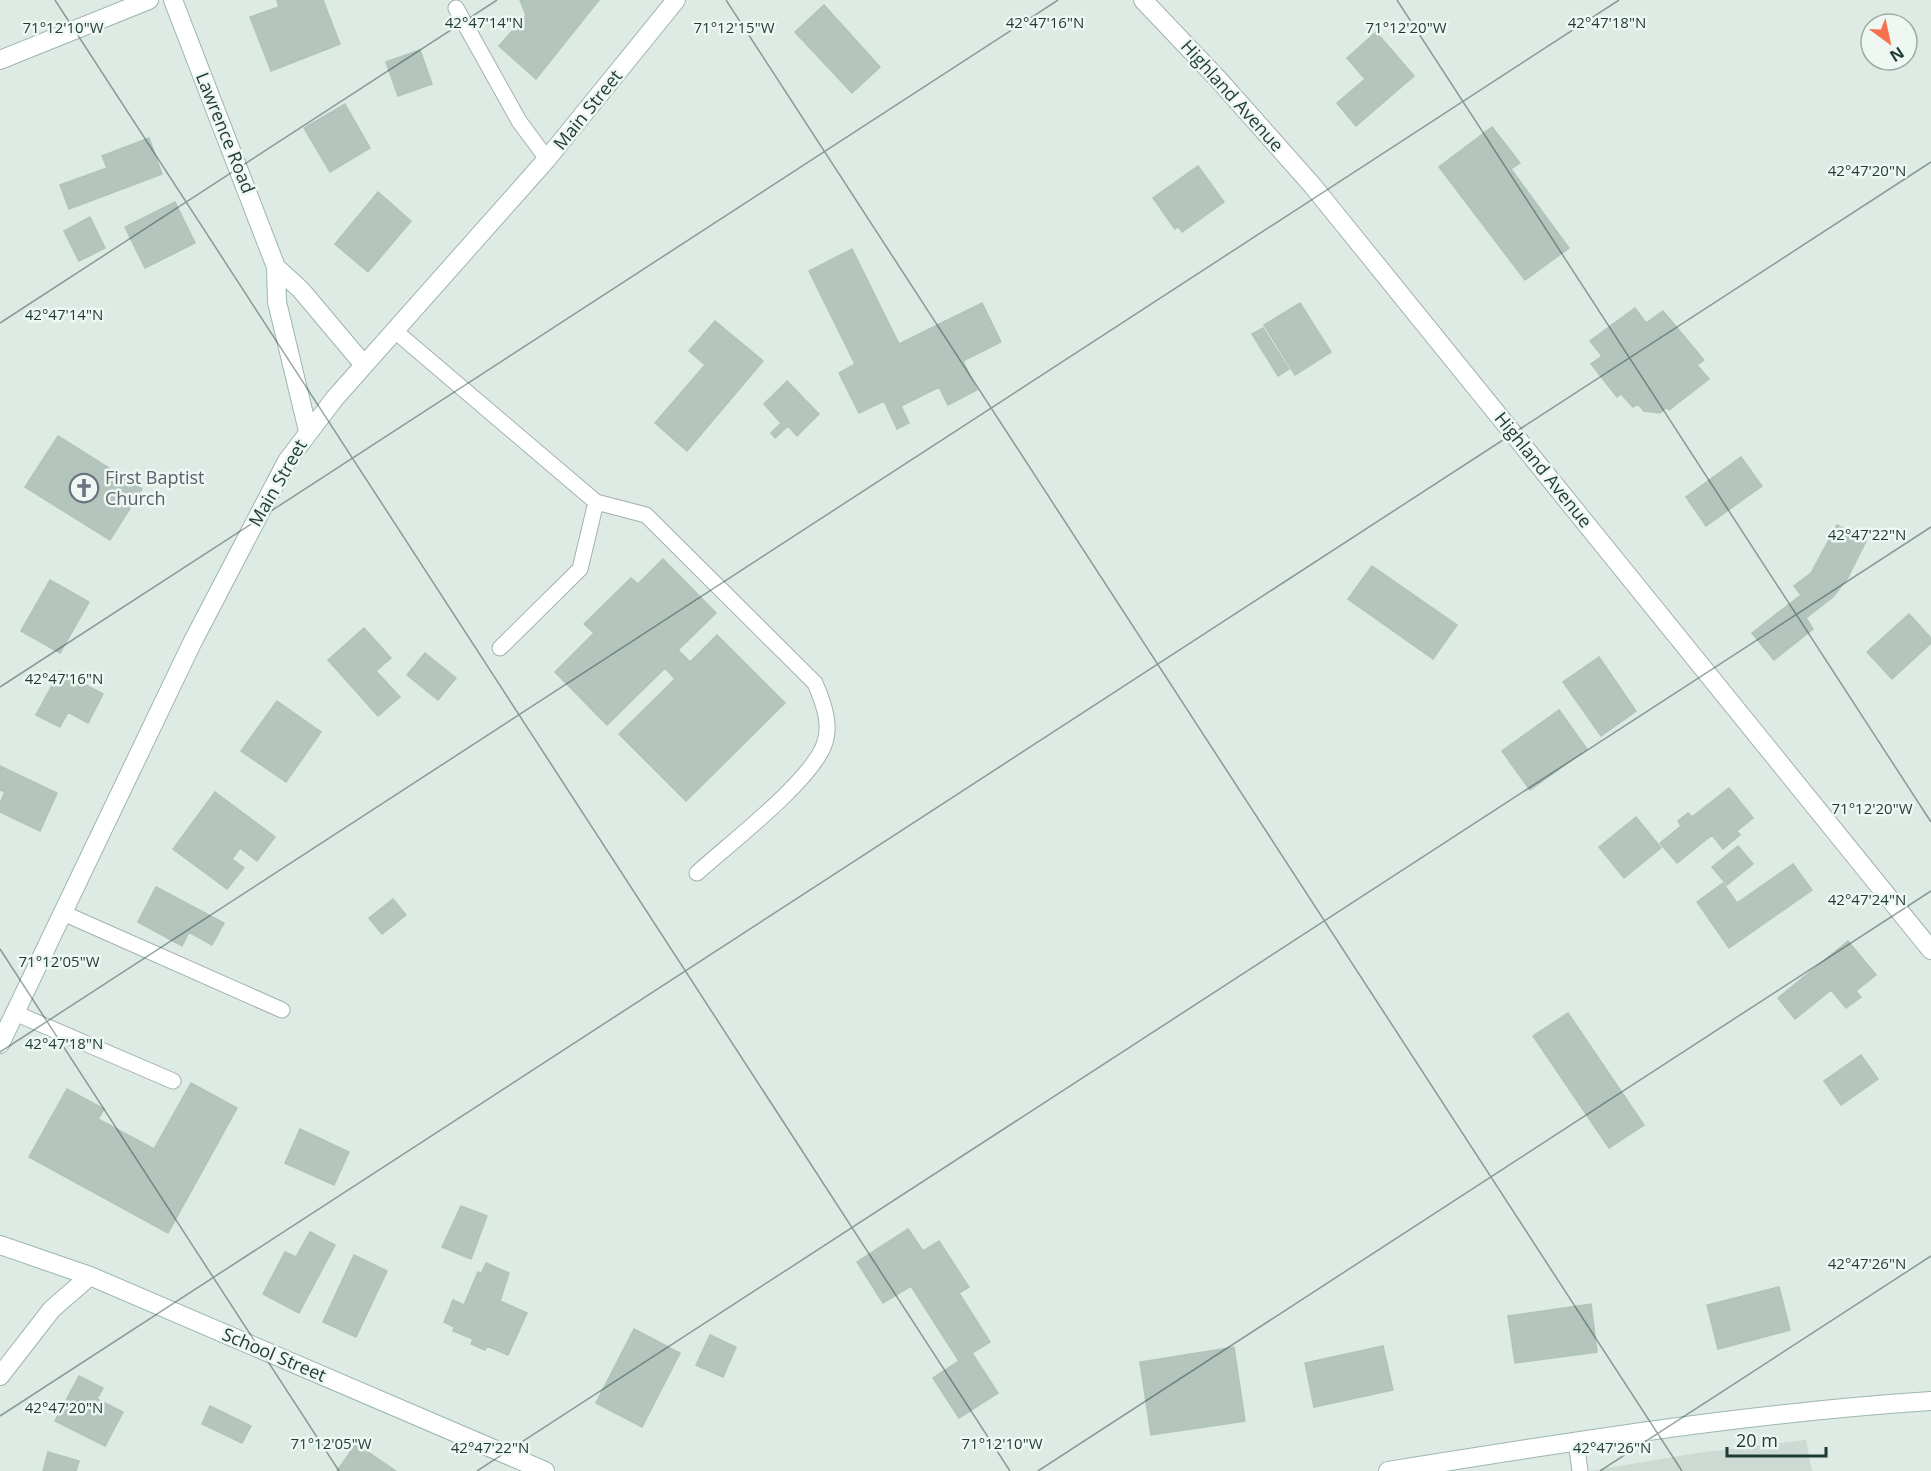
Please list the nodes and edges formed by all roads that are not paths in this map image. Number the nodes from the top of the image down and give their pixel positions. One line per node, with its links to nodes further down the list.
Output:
1 (149, 0): 6 (street)
2 (173, 0): 8 (street, Lawrence Road)
3 (676, 0): 7 (street, Main Street)
4 (1143, 0): 16 (street, Highland Avenue)
5 (456, 8): 7 (lane)
6 (0, 60)
7 (548, 159): 9 (street, Main Street)
8 (276, 267): 10 (street, Lawrence Road); 11 (street, Lawrence Road)
9 (395, 331): 10 (street, Main Street); 12 (lane)
10 (364, 365): 11 (street, Main Street)
11 (308, 431): 15 (street, Main Street)
12 (596, 502): 13 (lane); 14 (lane)
13 (500, 648)
14 (697, 873)
15 (63, 912): 17 (lane); 18 (street, Main Street)
16 (1931, 950)
17 (282, 1010)
18 (15, 1013): 19 (street, Main Street); 20 (lane)
19 (1, 1039)
20 (173, 1081)
21 (0, 1245): 22 (street, School Street)
22 (90, 1276): 23 (street); 26 (street, School Street)
23 (0, 1376)
24 (1931, 1401): 25 (street)
25 (1576, 1441): 27 (street); 28 (lane)
26 (545, 1471)
27 (1388, 1471)
28 (1580, 1471)

